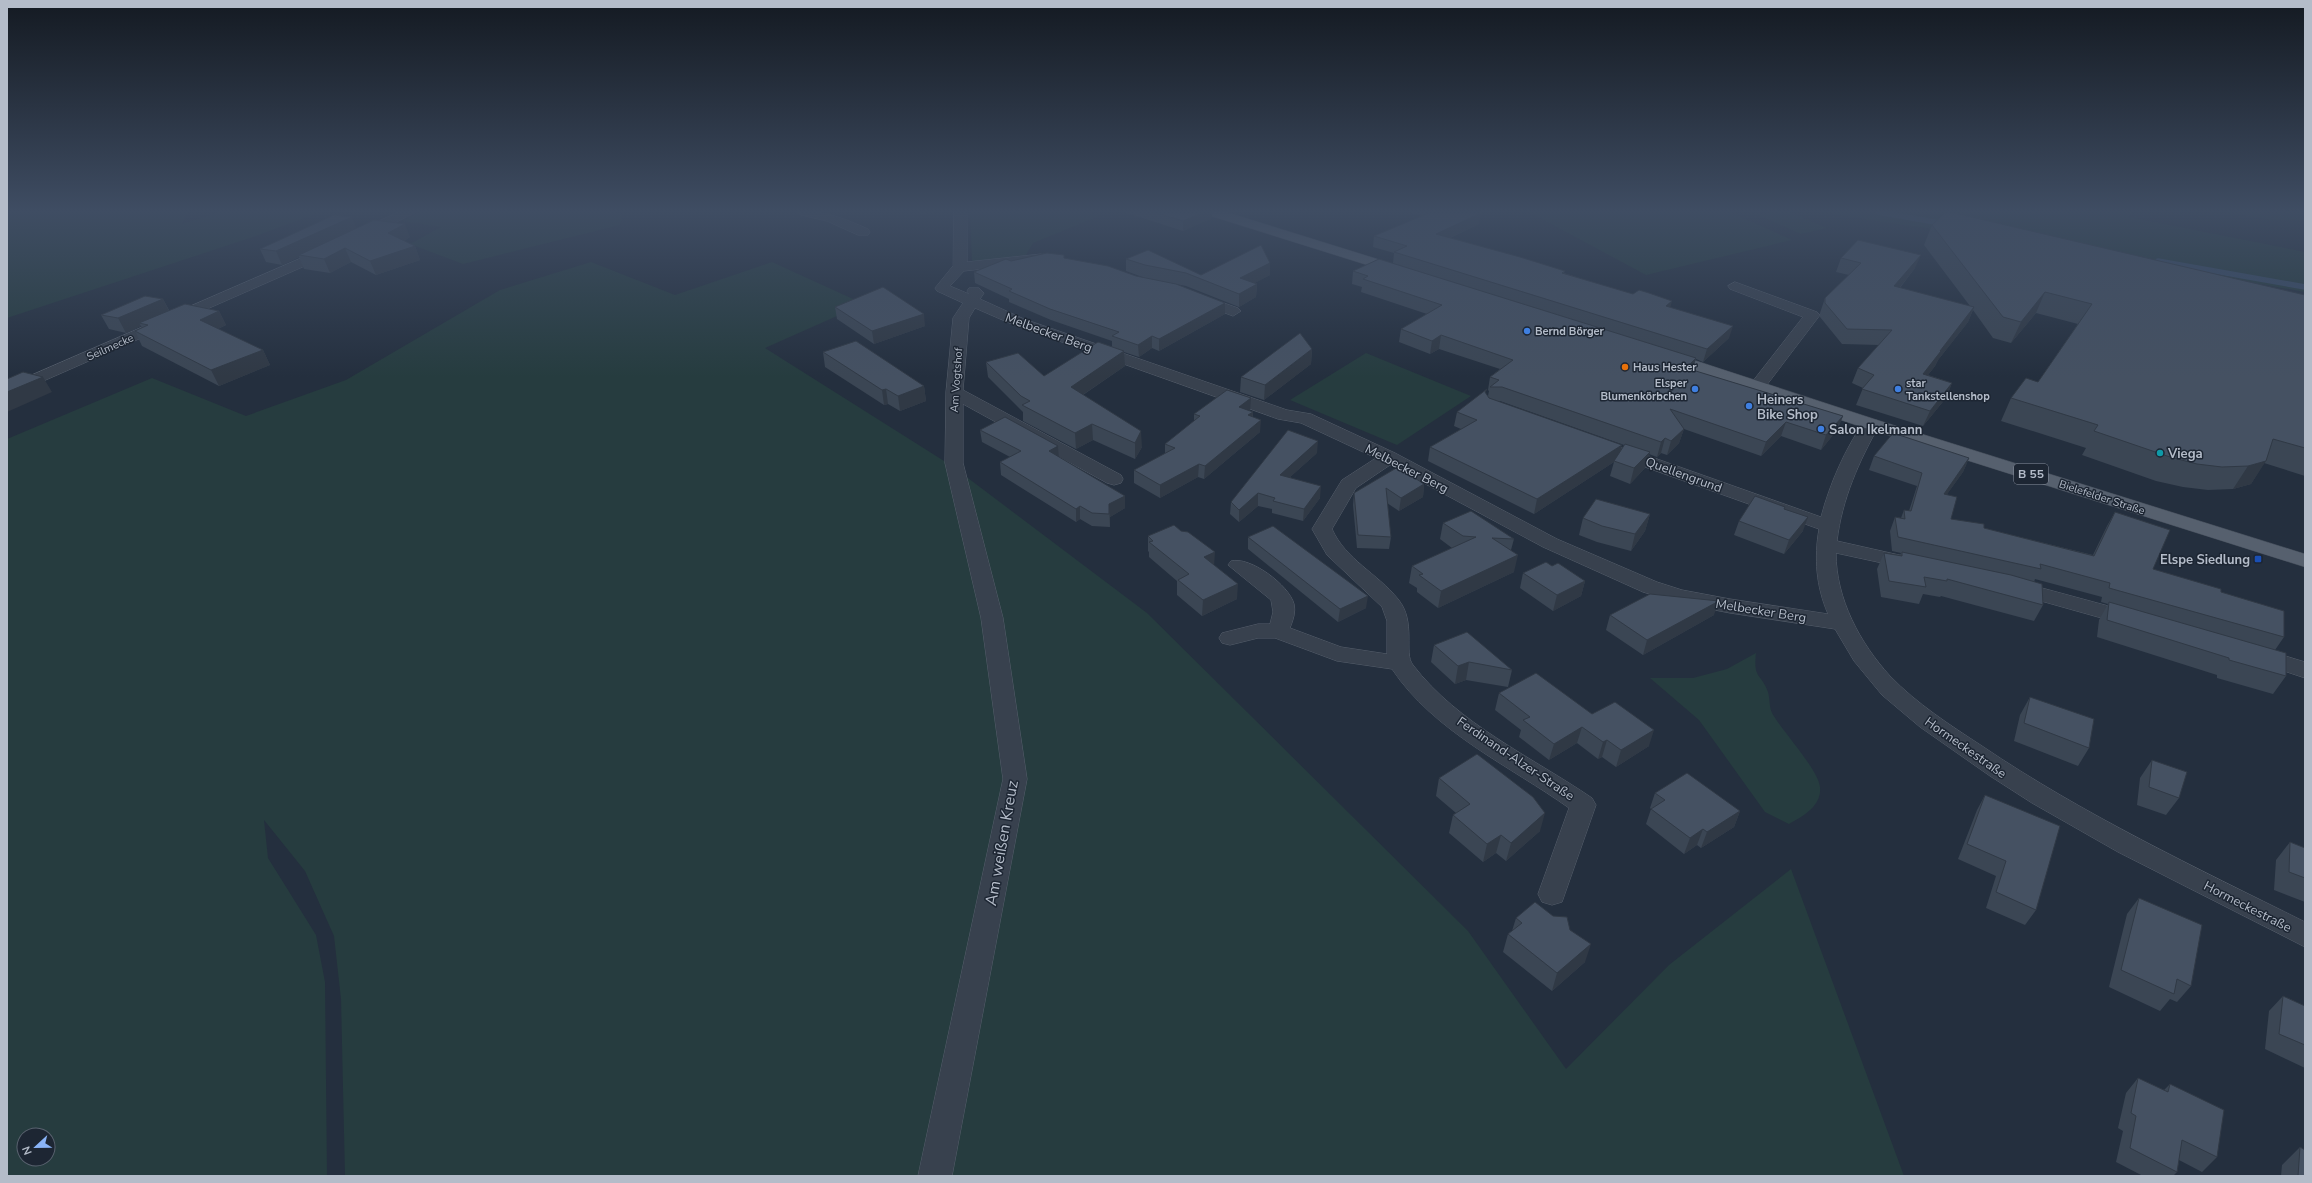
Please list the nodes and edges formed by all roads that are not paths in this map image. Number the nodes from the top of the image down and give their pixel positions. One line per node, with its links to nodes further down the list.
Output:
1 (287, 267): 11 (street, Seilmecke)
2 (960, 267): 7 (street)
3 (1389, 267): 4 (main road)
4 (1414, 275)
5 (1734, 286): 10 (street)
6 (1186, 293): 8 (street)
7 (972, 301): 12 (street, Am Vogtshof); 15 (street, Melbecker Berg)
8 (1233, 311)
9 (1653, 352): 10 (main road, Bielefelder Straße / B 55)
10 (1757, 386): 13 (main road, Bielefelder Straße / B 55)
11 (7, 392)
12 (954, 392): 16 (street, Am Vogtshof); 17 (street)
13 (1871, 424): 18 (street, Hormeckestraße); 19 (main road, Bielefelder Straße / B 55)
14 (1605, 446): 18 (street, Quellengrund)
15 (1389, 457): 23 (street, Melbecker Berg); 28 (street)
16 (954, 463): 32 (street, Am weißen Kreuz)
17 (1114, 479)
18 (1828, 536): 21 (street, Quellengrund); 23 (street, Hormeckestraße)
19 (2305, 561)
20 (1238, 565): 25 (street)
21 (1931, 568)
22 (1999, 583): 24 (street)
23 (1843, 623): 31 (street, Hormeckestraße)
24 (2152, 625)
25 (1278, 631): 26 (street); 28 (street)
26 (1230, 638)
27 (2236, 649): 29 (street)
28 (1399, 663): 30 (street, Ferdinand-Alzer-Straße)
29 (2305, 670)
30 (1552, 894)
31 (2305, 935)
32 (935, 1176)

